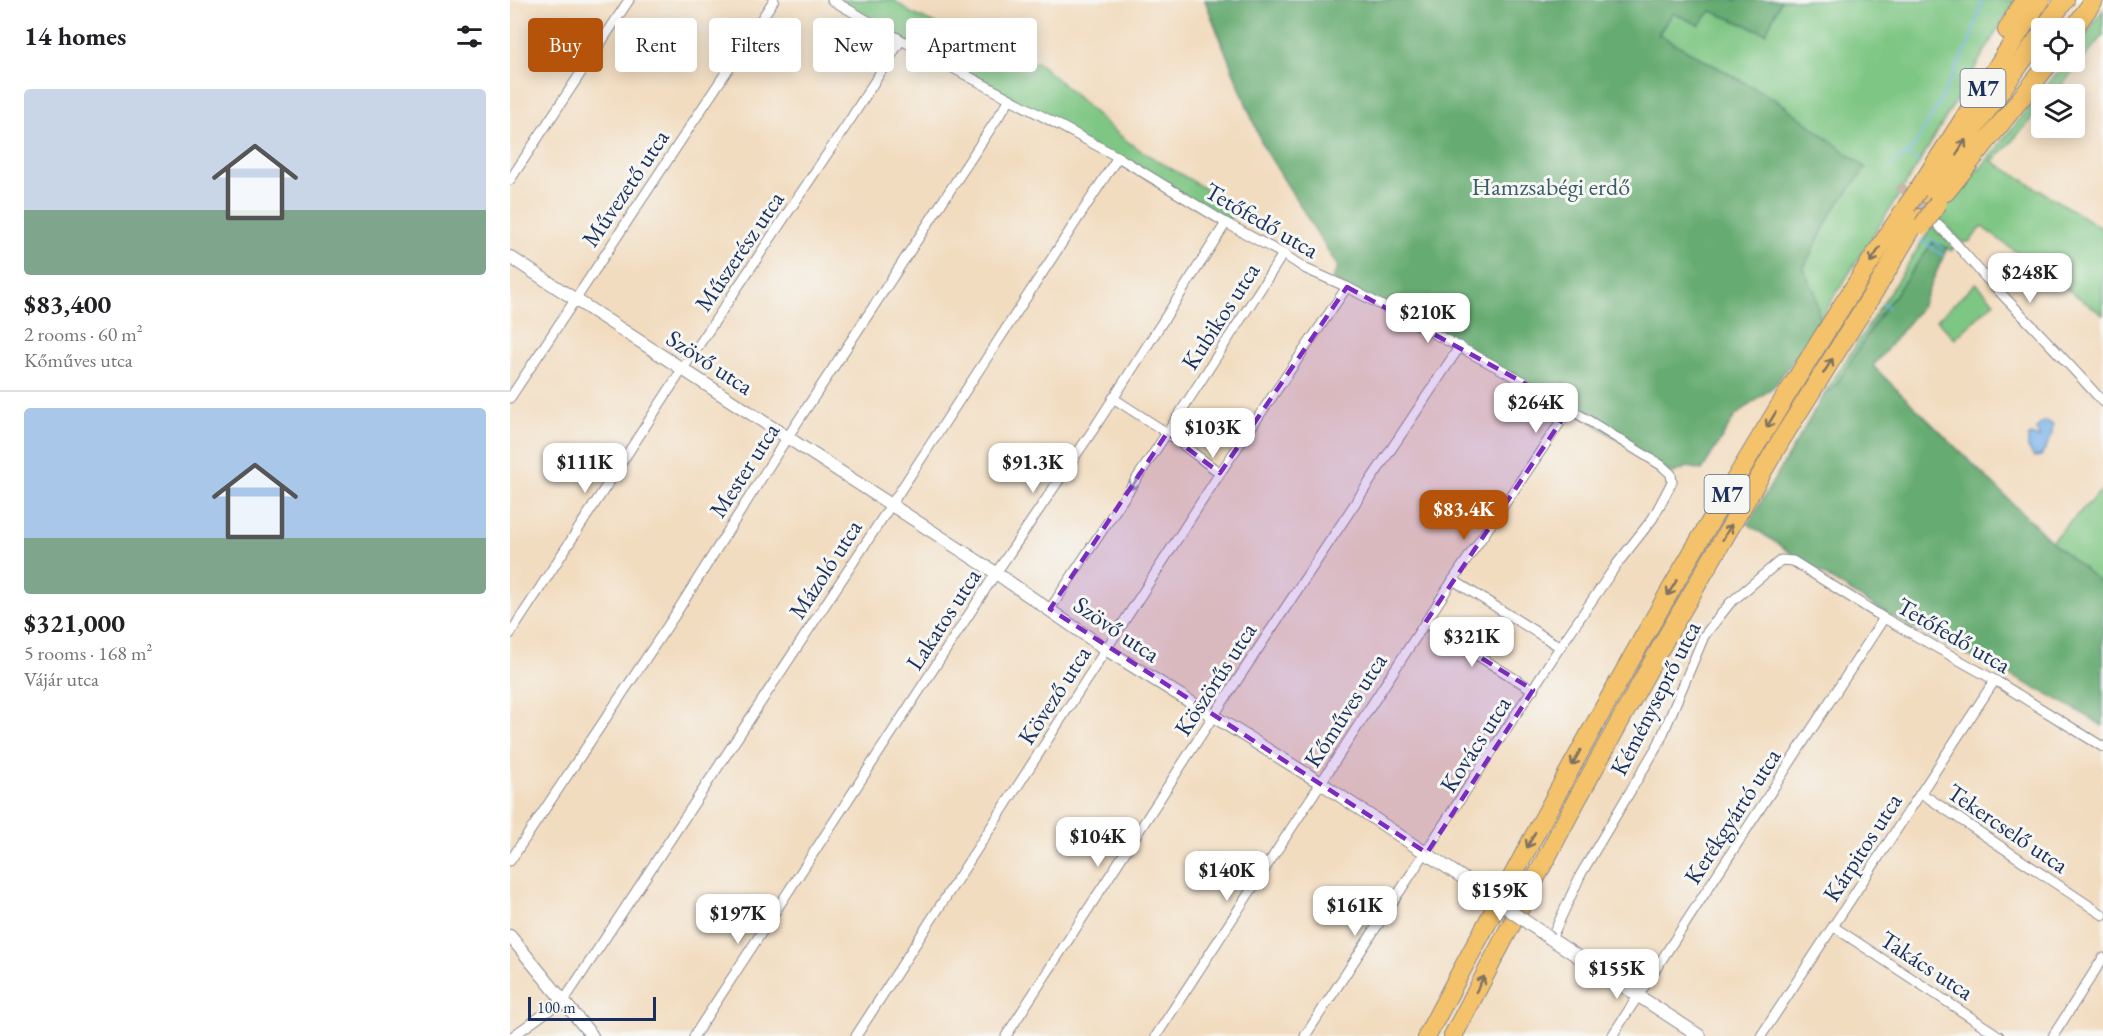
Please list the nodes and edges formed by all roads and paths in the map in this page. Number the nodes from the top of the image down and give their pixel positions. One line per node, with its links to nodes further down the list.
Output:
1 (629, 0): 15 (street)
2 (774, 0): 22 (street, Művezető utca)
3 (832, 0): 10 (street, Tetőfedő utca)
4 (2024, 0): 16 (highway)
5 (2040, 0): 16 (highway, M7)
6 (2064, 0): 8 (highway)
7 (2094, 0): 9 (highway)
8 (2051, 18)
9 (2081, 18)
10 (901, 40): 13 (street, Tetőfedő utca); 24 (street, Műszerész utca)
11 (2031, 48): 16 (highway, M7, one-way to 11)
12 (2041, 72): 16 (highway)
13 (1010, 99): 14 (street, Tetőfedő utca); 30 (street, Mester utca)
14 (1118, 157): 18 (street, Tetőfedő utca); 33 (street, Mázoló utca)
15 (510, 180)
16 (1928, 191): 17 (highway, M7, bridge)
17 (1921, 219): 27 (street); 65 (highway, M7, one-way to 65); 66 (highway, M7, one-way to 17)
18 (1226, 223): 19 (street, Tetőfedő utca); 26 (street, Lakatos utca)
19 (1284, 254): 21 (street, Tetőfedő utca); 29 (street, Kubikos utca)
20 (510, 257): 22 (street, Szövő utca)
21 (1347, 287): 23 (street, Tetőfedő utca); 31 (street, Kövező utca)
22 (575, 299): 24 (street, Szövő utca); 25 (street, Művezető utca)
23 (1460, 346): 28 (street, Tetőfedő utca); 45 (street, Köszörűs utca)
24 (683, 369): 30 (street, Szövő utca); 40 (street, Műszerész utca)
25 (510, 398)
26 (1113, 398): 29 (street); 35 (street, Lakatos utca)
27 (2103, 402)
28 (1570, 408): 32 (street, Tetőfedő utca); 36 (street, Kőműves utca)
29 (1167, 433): 31 (street); 37 (street, Kubikos utca, one-way to 37)
30 (787, 438): 33 (street, Szövő utca); 50 (street, Mester utca)
31 (1220, 473): 42 (street, Kövező utca)
32 (1671, 474): 41 (street, Kovács utca)
33 (891, 505): 35 (street, Szövő utca); 57 (street, Mázoló utca)
34 (1785, 560): 38 (street, Tetőfedő utca); 54 (street, Kéményseprő utca)
35 (996, 573): 37 (street, Szövő utca); 60 (street, Lakatos utca)
36 (1453, 580): 39 (street, Kőműves utca); 41 (street)
37 (1050, 609): 42 (street, Szövő utca)
38 (1884, 618): 43 (street, Tetőfedő utca); 56 (street, Kerékgyártó utca)
39 (1425, 623): 44 (street); 47 (street, Kőműves utca)
40 (510, 634)
41 (1560, 647): 44 (street, Kovács utca)
42 (1107, 650): 45 (street, Szövő utca); 61 (street, Kövező utca)
43 (1995, 680): 46 (street, Tetőfedő utca); 48 (street, Kárpitos utca)
44 (1533, 690): 49 (street, Kovács utca)
45 (1214, 715): 47 (street, Szövő utca); 62 (street, Köszörűs utca)
46 (2103, 747)
47 (1321, 783): 49 (street, Szövő utca); 63 (street, Kőműves utca)
48 (1921, 793): 51 (street, Tekercselő utca); 52 (street, Kárpitos utca)
49 (1427, 853): 54 (street, Szövő utca, bridge); 64 (street, Kovács utca)
50 (510, 861)
51 (2103, 915)
52 (1834, 927): 69 (street, Kárpitos utca); 70 (street, Takács utca)
53 (510, 936): 57 (street)
54 (1551, 939): 56 (street, Szövő utca)
55 (2103, 958): 71 (street)
56 (1638, 995): 67 (street, Kerékgyártó utca); 68 (street, Szövő utca)
57 (562, 1001): 58 (street); 59 (street)
58 (513, 1036)
59 (592, 1036)
60 (694, 1036)
61 (856, 1036)
62 (1006, 1036)
63 (1156, 1036)
64 (1305, 1036)
65 (1427, 1036)
66 (1453, 1036)
67 (1612, 1036)
68 (1700, 1036)
69 (1761, 1036)
70 (1999, 1036)
71 (2053, 1036)

